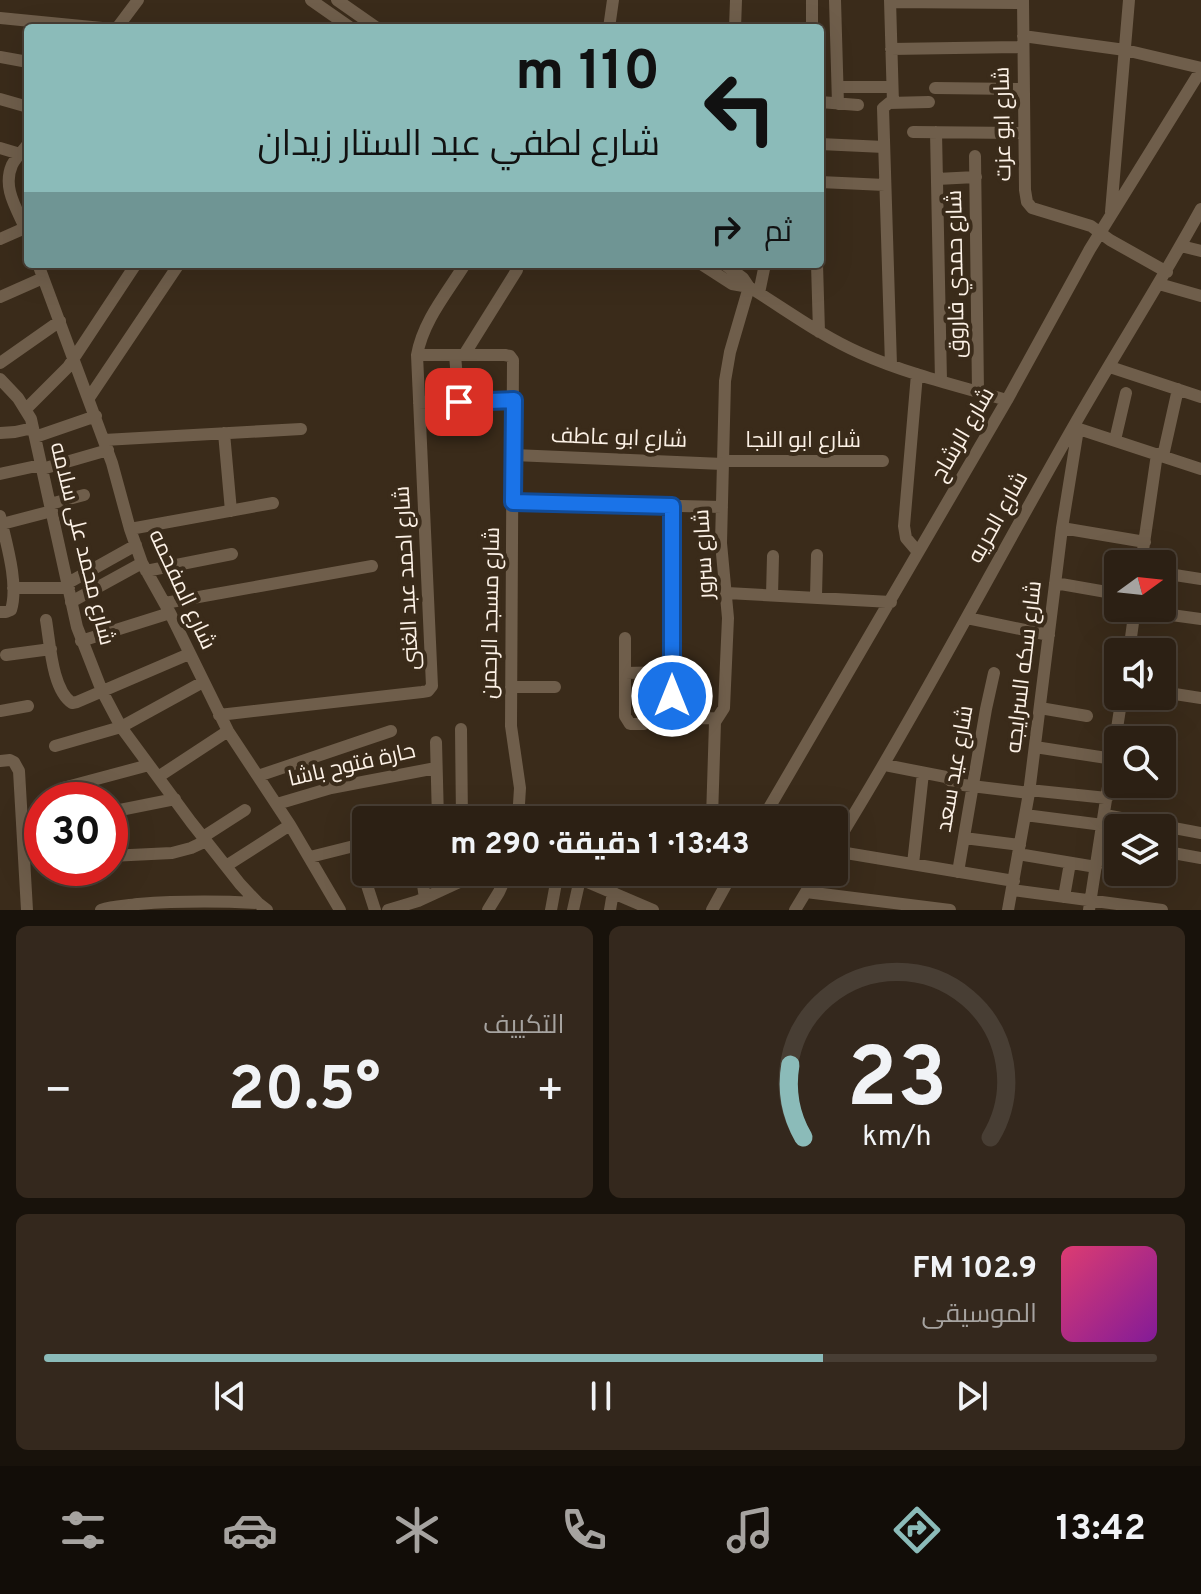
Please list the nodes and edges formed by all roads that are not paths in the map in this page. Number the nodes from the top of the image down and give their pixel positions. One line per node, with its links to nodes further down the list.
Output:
1 (138, 0): 13 (street)
2 (311, 0): 14 (street)
3 (337, 0): 15 (street)
4 (613, 0): 16 (street)
5 (736, 0): 17 (street)
6 (812, 0): 18 (street)
7 (835, 0): 25 (street)
8 (1129, 0): 21 (street)
9 (890, 1): 10 (street); 20 (street)
10 (1023, 1): 19 (street, شارع ابو عزت)
11 (0, 18): 12 (street)
12 (61, 24)
13 (120, 24)
14 (342, 24)
15 (371, 24)
16 (610, 24)
17 (735, 24)
18 (812, 24)
19 (1023, 42): 20 (street); 21 (street); 28 (street, شارع ابو عزت)
20 (891, 49): 26 (street)
21 (1125, 50): 24 (street); 50 (street)
22 (0, 57): 23 (street)
23 (24, 61)
24 (1201, 69): 50 (street, شارع الرشاح)
25 (838, 87): 26 (street); 33 (street)
26 (892, 87): 32 (street)
27 (935, 88): 28 (street)
28 (1023, 89): 38 (street, شارع ابو عزت)
29 (0, 99): 35 (street)
30 (824, 102): 33 (street)
31 (929, 102): 32 (street)
32 (893, 103): 40 (street)
33 (838, 104): 34 (street)
34 (858, 105)
35 (24, 106)
36 (913, 132): 37 (street)
37 (936, 132): 38 (street); 45 (street)
38 (1024, 133): 54 (street, شارع ابو عزت)
39 (824, 144): 40 (street)
40 (884, 147): 47 (street)
41 (0, 148): 42 (street)
42 (24, 149): 48 (street)
43 (975, 156): 44 (street, شارع حمدي فاروق)
44 (976, 177): 45 (street); 85 (street, شارع حمدي فاروق)
45 (937, 179): 83 (street)
46 (824, 182): 47 (street)
47 (885, 185): 79 (street)
48 (7, 204): 52 (street)
49 (1201, 209): 51 (street, شارع الحريه)
50 (1110, 215): 54 (street, شارع الرشاح)
51 (1197, 223): 56 (street, شارع الحريه)
52 (24, 228)
53 (24, 233): 55 (street)
54 (1105, 237): 67 (street); 90 (street, شارع الرشاح)
55 (0, 239)
56 (1181, 246): 57 (street); 67 (street, شارع الحريه)
57 (1201, 251)
58 (39, 268): 68 (street, شارع المفحمه)
59 (133, 268): 77 (street)
60 (176, 268): 88 (street)
61 (462, 268): 75 (street, شارع احمد عبد الغنى)
62 (707, 268): 70 (street)
63 (729, 268): 70 (street)
64 (763, 268): 70 (street, شارع سرور)
65 (817, 268): 74 (street)
66 (517, 270): 76 (street)
67 (1162, 270): 69 (street, شارع الحريه)
68 (43, 278): 72 (street); 73 (street, شارع المفحمه)
69 (1159, 284): 71 (street); 80 (street, شارع الحريه)
70 (754, 290): 74 (street); 105 (street, شارع سرور)
71 (1201, 296)
72 (0, 297)
73 (60, 321): 77 (street, شارع المفحمه); 78 (street)
74 (819, 332): 79 (street)
75 (417, 355): 76 (street); 92 (street, شارع احمد عبد الغنى)
76 (460, 355): 89 (street, شارع مسجد الرحمن); 91 (street)
77 (74, 359): 88 (street, شارع المفحمه); 93 (street)
78 (0, 363)
79 (891, 365): 81 (street)
80 (1110, 367): 84 (street); 95 (street, شارع الحريه)
81 (917, 374): 83 (street); 122 (street)
82 (0, 379): 93 (street, شارع محمد على سلامه)
83 (941, 381): 85 (street)
84 (1178, 389): 87 (street); 103 (street)
85 (978, 392): 90 (street)
86 (1126, 393): 100 (street)
87 (1201, 397)
88 (89, 398): 94 (street, شارع المفحمه)
89 (514, 400): 91 (street); 102 (street, شارع مسجد الرحمن)
90 (1007, 400): 122 (street, شارع الرشاح)
91 (459, 402): 92 (street)
92 (419, 403): 162 (street, شارع احمد عبد الغنى)
93 (26, 409): 97 (street, شارع محمد على سلامه)
94 (96, 416): 97 (street); 101 (street, شارع المفحمه)
95 (1076, 428): 100 (street); 117 (street, شارع سكه السرايجه); 141 (street, شارع الحريه)
96 (301, 429): 99 (street)
97 (34, 432): 98 (street); 107 (street, شارع محمد على سلامه)
98 (0, 433)
99 (224, 433): 101 (street); 115 (street)
100 (1115, 440): 103 (street)
101 (106, 445): 107 (street); 118 (street, شارع المفحمه)
102 (514, 455): 105 (street, شارع ابو عاطف); 110 (street, شارع مسجد الرحمن)
103 (1160, 455): 106 (street); 119 (street)
104 (883, 461): 105 (street, شارع ابو النجا)
105 (723, 462): 113 (street, شارع سرور)
106 (1200, 465)
107 (42, 467): 108 (street); 114 (street, شارع محمد على سلامه)
108 (0, 474)
109 (84, 495): 114 (street)
110 (513, 502): 112 (street); 154 (street, شارع مسجد الرحمن)
111 (273, 503): 115 (street)
112 (672, 506): 113 (street); 150 (street)
113 (722, 507): 134 (street, شارع سرور)
114 (51, 508): 116 (street); 132 (street, شارع محمد على سلامه)
115 (231, 511): 118 (street)
116 (1, 520): 131 (street)
117 (1062, 528): 119 (street); 130 (street, شارع سكه السرايجه)
118 (130, 529): 120 (street, شارع المفحمه)
119 (1145, 542): 121 (street)
120 (136, 545): 127 (street, شارع المفحمه); 132 (street)
121 (1144, 550)
122 (918, 552): 137 (street, شارع الرشاح)
123 (232, 554): 127 (street)
124 (817, 555): 136 (street)
125 (773, 556): 135 (street)
126 (372, 566): 138 (street)
127 (144, 567): 132 (street); 138 (street, شارع المفحمه)
128 (1176, 575): 129 (street)
129 (1201, 579)
130 (1055, 583): 133 (street); 144 (street, شارع سكه السرايجه)
131 (13, 588): 132 (street); 139 (street)
132 (69, 591): 146 (street, شارع محمد على سلامه)
133 (1104, 592)
134 (727, 593): 135 (street); 164 (street, شارع سرور)
135 (772, 595): 136 (street)
136 (816, 596): 137 (street)
137 (891, 602): 192 (street, شارع الرشاح)
138 (168, 608): 146 (street); 148 (street, شارع المفحمه)
139 (4, 612)
140 (1176, 615): 142 (street)
141 (967, 618): 144 (street); 176 (street, شارع الحريه)
142 (1201, 619)
143 (46, 620): 147 (street)
144 (1049, 635): 160 (street, شارع سكه السرايجه)
145 (625, 638): 151 (street)
146 (81, 641): 156 (street, شارع محمد على سلامه)
147 (51, 649): 149 (street); 156 (street)
148 (189, 654): 153 (street, شارع المفحمه); 156 (street)
149 (6, 655)
150 (672, 672): 151 (street); 165 (street)
151 (625, 673): 165 (street)
152 (994, 673): 182 (street, شارع عيد سعد)
153 (203, 682): 162 (street, شارع المفحمه); 166 (street)
154 (511, 687): 155 (street); 190 (street, شارع مسجد الرحمن)
155 (555, 687)
156 (102, 691): 166 (street, شارع محمد على سلامه)
157 (1176, 694): 158 (street)
158 (1201, 698)
159 (28, 706): 161 (street)
160 (1040, 708): 163 (street); 172 (street, شارع سكه السرايجه)
161 (0, 711)
162 (219, 715): 168 (street, شارع المفحمه)
163 (1087, 716)
164 (716, 718): 165 (street); 191 (street, شارع سرور)
165 (672, 719)
166 (121, 727): 171 (street); 175 (street, شارع محمد على سلامه)
167 (461, 729): 189 (street)
168 (228, 731): 179 (street, شارع المفحمه); 180 (street)
169 (391, 731): 179 (street)
170 (436, 742): 177 (street)
171 (55, 746)
172 (1035, 747): 173 (street); 183 (street, شارع سكه السرايجه)
173 (1104, 758)
174 (0, 761): 238 (street)
175 (149, 765): 180 (street, شارع محمد على سلامه); 181 (street)
176 (885, 765): 178 (street); 199 (street, شارع الحريه)
177 (436, 768): 187 (street, حارة فتوح باشا); 188 (street)
178 (923, 773): 182 (street); 214 (street)
179 (258, 776): 187 (street, شارع المفحمه)
180 (158, 777): 186 (street, شارع محمد على سلامه)
181 (85, 782)
182 (973, 787): 183 (street); 202 (street, شارع عيد سعد)
183 (1029, 792): 184 (street); 196 (street, شارع سكه السرايجه)
184 (1104, 798)
185 (1107, 798): 195 (street)
186 (175, 799): 193 (street); 203 (street, شارع محمد على سلامه)
187 (277, 804): 198 (street, شارع المفحمه)
188 (437, 806)
189 (462, 806)
190 (519, 806)
191 (712, 806)
192 (770, 806)
193 (128, 808)
194 (245, 810): 203 (street)
195 (1105, 814)
196 (1025, 815): 197 (street); 207 (street, شارع سكه السرايجه)
197 (1104, 820): 204 (street)
198 (290, 825): 211 (street, شارع المفحمه); 215 (street)
199 (848, 826)
200 (1176, 832): 201 (street)
201 (1201, 833)
202 (964, 838): 207 (street); 217 (street, شارع عيد سعد)
203 (205, 839): 210 (street); 215 (street, شارع محمد على سلامه)
204 (1101, 841): 205 (street); 216 (street)
205 (1104, 842)
206 (352, 846): 211 (street)
207 (1019, 850): 213 (street); 228 (street, شارع سكه السرايجه)
208 (848, 852): 214 (street)
209 (1176, 854): 212 (street)
210 (128, 855)
211 (310, 857): 240 (street, شارع المفحمه)
212 (1201, 858)
213 (1070, 863): 216 (street); 232 (street)
214 (913, 864): 217 (street)
215 (226, 866): 235 (street, شارع محمد على سلامه)
216 (1096, 867): 234 (street)
217 (958, 872): 228 (street)
218 (367, 886): 241 (street)
219 (423, 886): 233 (street)
220 (440, 886): 229 (street)
221 (448, 886): 229 (street)
222 (502, 886): 243 (street)
223 (557, 886): 244 (street)
224 (578, 886): 245 (street)
225 (598, 886): 230 (street)
226 (725, 886): 248 (street)
227 (810, 886): 231 (street)
228 (1013, 886): 232 (street); 251 (street, شارع سكه السرايجه)
229 (440, 891): 233 (street)
230 (613, 892): 246 (street); 247 (street)
231 (806, 892): 237 (street); 249 (street)
232 (1064, 897): 234 (street)
233 (425, 898): 242 (street)
234 (1090, 905): 252 (street)
235 (262, 906): 236 (street)
236 (150, 907): 239 (street)
237 (901, 907): 250 (street)
238 (27, 910)
239 (102, 910)
240 (340, 910)
241 (375, 910)
242 (388, 910)
243 (488, 910)
244 (551, 910)
245 (573, 910)
246 (610, 910)
247 (653, 910)
248 (712, 910)
249 (795, 910)
250 (950, 910)
251 (1008, 910)
252 (1162, 910)

